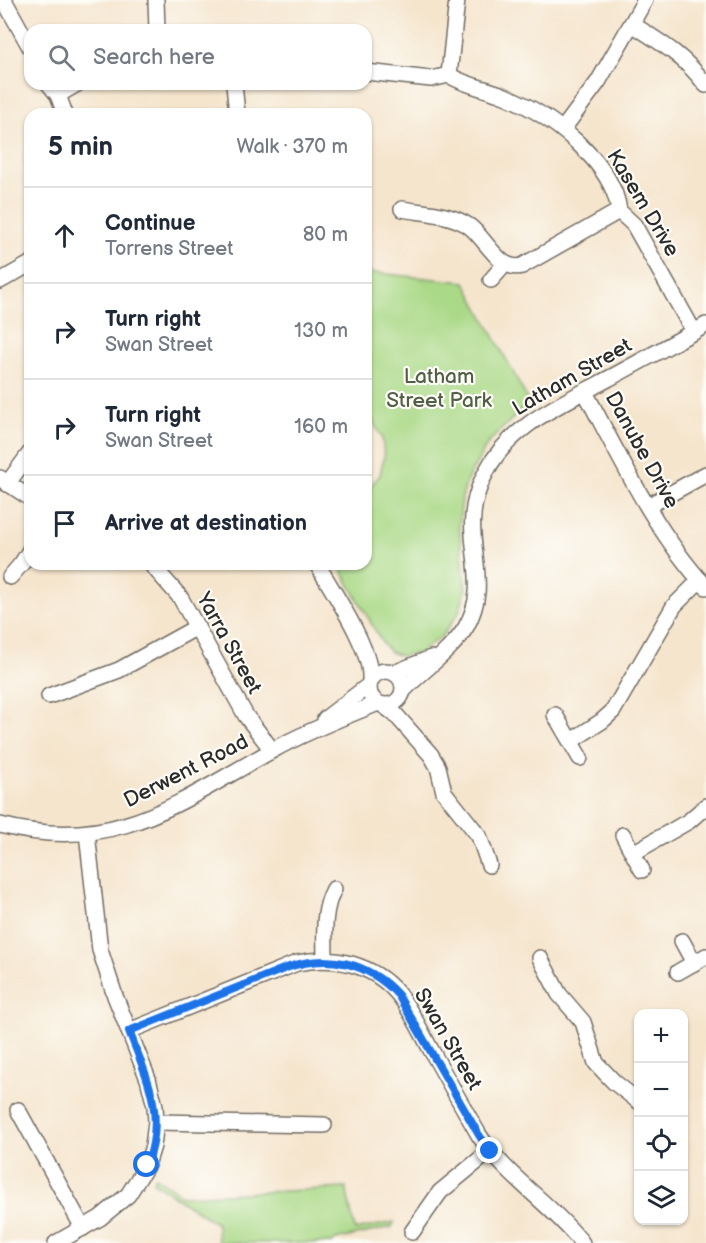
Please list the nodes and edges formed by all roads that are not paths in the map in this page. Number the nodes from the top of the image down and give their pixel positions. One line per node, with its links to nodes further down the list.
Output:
1 (4, 0): 7 (street)
2 (156, 0): 5 (street)
3 (457, 0): 9 (street)
4 (645, 0): 6 (street)
5 (157, 24)
6 (632, 24): 10 (street); 15 (street)
7 (24, 35)
8 (372, 73): 9 (street, Kasem Drive)
9 (449, 75): 15 (street, Kasem Drive)
10 (706, 85)
11 (63, 90): 13 (street)
12 (235, 90): 14 (street)
13 (66, 108)
14 (236, 108)
15 (563, 129): 17 (street, Kasem Drive)
16 (402, 209): 18 (street)
17 (619, 210): 18 (street); 22 (street, Kasem Drive)
18 (505, 264): 20 (street)
19 (24, 267): 21 (street)
20 (491, 280)
21 (0, 281)
22 (700, 328): 23 (street, Latham Street)
23 (585, 392): 28 (street, Danube Drive); 36 (street, Latham Street)
24 (24, 459): 26 (street)
25 (706, 474): 28 (street)
26 (4, 480): 27 (street)
27 (24, 494)
28 (648, 506): 33 (street, Danube Drive)
29 (24, 560): 32 (street)
30 (156, 570): 34 (street, Yarra Street)
31 (320, 570): 35 (street)
32 (10, 577)
33 (703, 583): 45 (street)
34 (197, 627): 40 (street); 46 (street, Yarra Street)
35 (363, 646): 37 (street); 38 (street)
36 (442, 654): 37 (street, Latham Street); 39 (street, Latham Street)
37 (392, 672): 38 (street); 39 (street)
38 (370, 682): 41 (street); 44 (street, Derwent Road)
39 (402, 694): 41 (street); 43 (street)
40 (49, 696)
41 (380, 704): 43 (street); 44 (street, Derwent Road)
42 (555, 715): 45 (street)
43 (404, 724): 53 (street)
44 (313, 728): 46 (street, Derwent Road)
45 (571, 741): 47 (street)
46 (267, 753): 50 (street, Derwent Road)
47 (580, 758)
48 (706, 806): 52 (street)
49 (0, 825): 50 (street, Derwent Road)
50 (87, 833): 61 (street)
51 (623, 835): 52 (street)
52 (633, 853): 54 (street)
53 (489, 865)
54 (642, 870)
55 (334, 889): 58 (street)
56 (682, 941): 59 (street)
57 (540, 958): 62 (street)
58 (325, 960): 61 (street, Swan Street); 66 (street, Swan Street)
59 (700, 960): 60 (street)
60 (678, 972)
61 (129, 1031): 64 (street)
62 (634, 1097)
63 (18, 1110): 67 (street)
64 (156, 1122): 65 (street); 67 (street)
65 (324, 1125)
66 (490, 1151): 68 (street); 70 (street, Swan Street)
67 (83, 1228): 69 (street)
68 (412, 1232)
69 (56, 1243)
70 (582, 1243)

